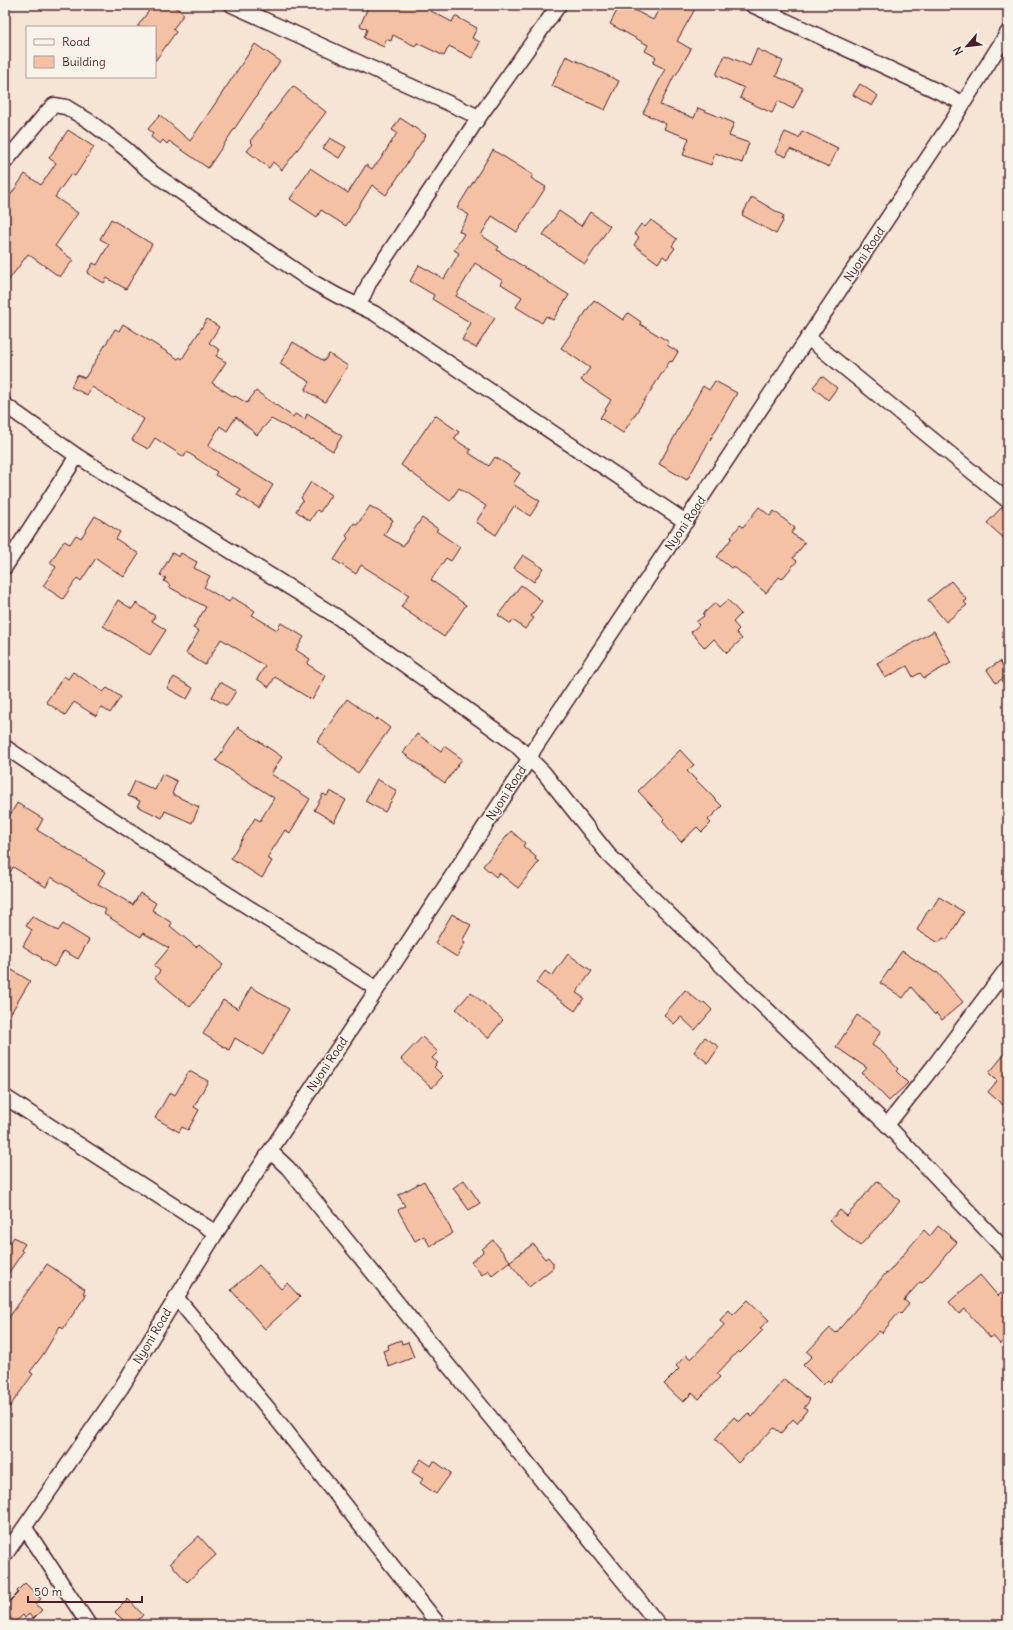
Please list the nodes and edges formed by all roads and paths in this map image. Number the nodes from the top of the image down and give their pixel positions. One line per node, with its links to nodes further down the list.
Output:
1 (232, 5): 6 (street)
2 (559, 5): 6 (street)
3 (752, 5): 5 (street)
4 (1008, 32): 5 (street, Nyoni Road)
5 (963, 103): 9 (street, Nyoni Road)
6 (479, 117): 8 (street)
7 (5, 162): 8 (street)
8 (359, 305): 13 (street)
9 (808, 338): 12 (street); 13 (street, Nyoni Road)
10 (5, 405): 11 (street)
11 (77, 456): 14 (street); 16 (street)
12 (1008, 501)
13 (686, 522): 16 (street, Nyoni Road)
14 (5, 567)
15 (5, 747): 18 (street)
16 (530, 758): 18 (street, Nyoni Road); 20 (street)
17 (1008, 967): 20 (street)
18 (377, 989): 21 (street, Nyoni Road)
19 (5, 1097): 22 (street)
20 (887, 1125): 23 (street)
21 (270, 1150): 22 (street, Nyoni Road); 29 (street)
22 (216, 1233): 24 (street, Nyoni Road)
23 (1008, 1253)
24 (176, 1297): 25 (street, Nyoni Road); 28 (street)
25 (24, 1528): 26 (street, Nyoni Road); 27 (street)
26 (5, 1555)
27 (89, 1625)
28 (439, 1625)
29 (659, 1625)

